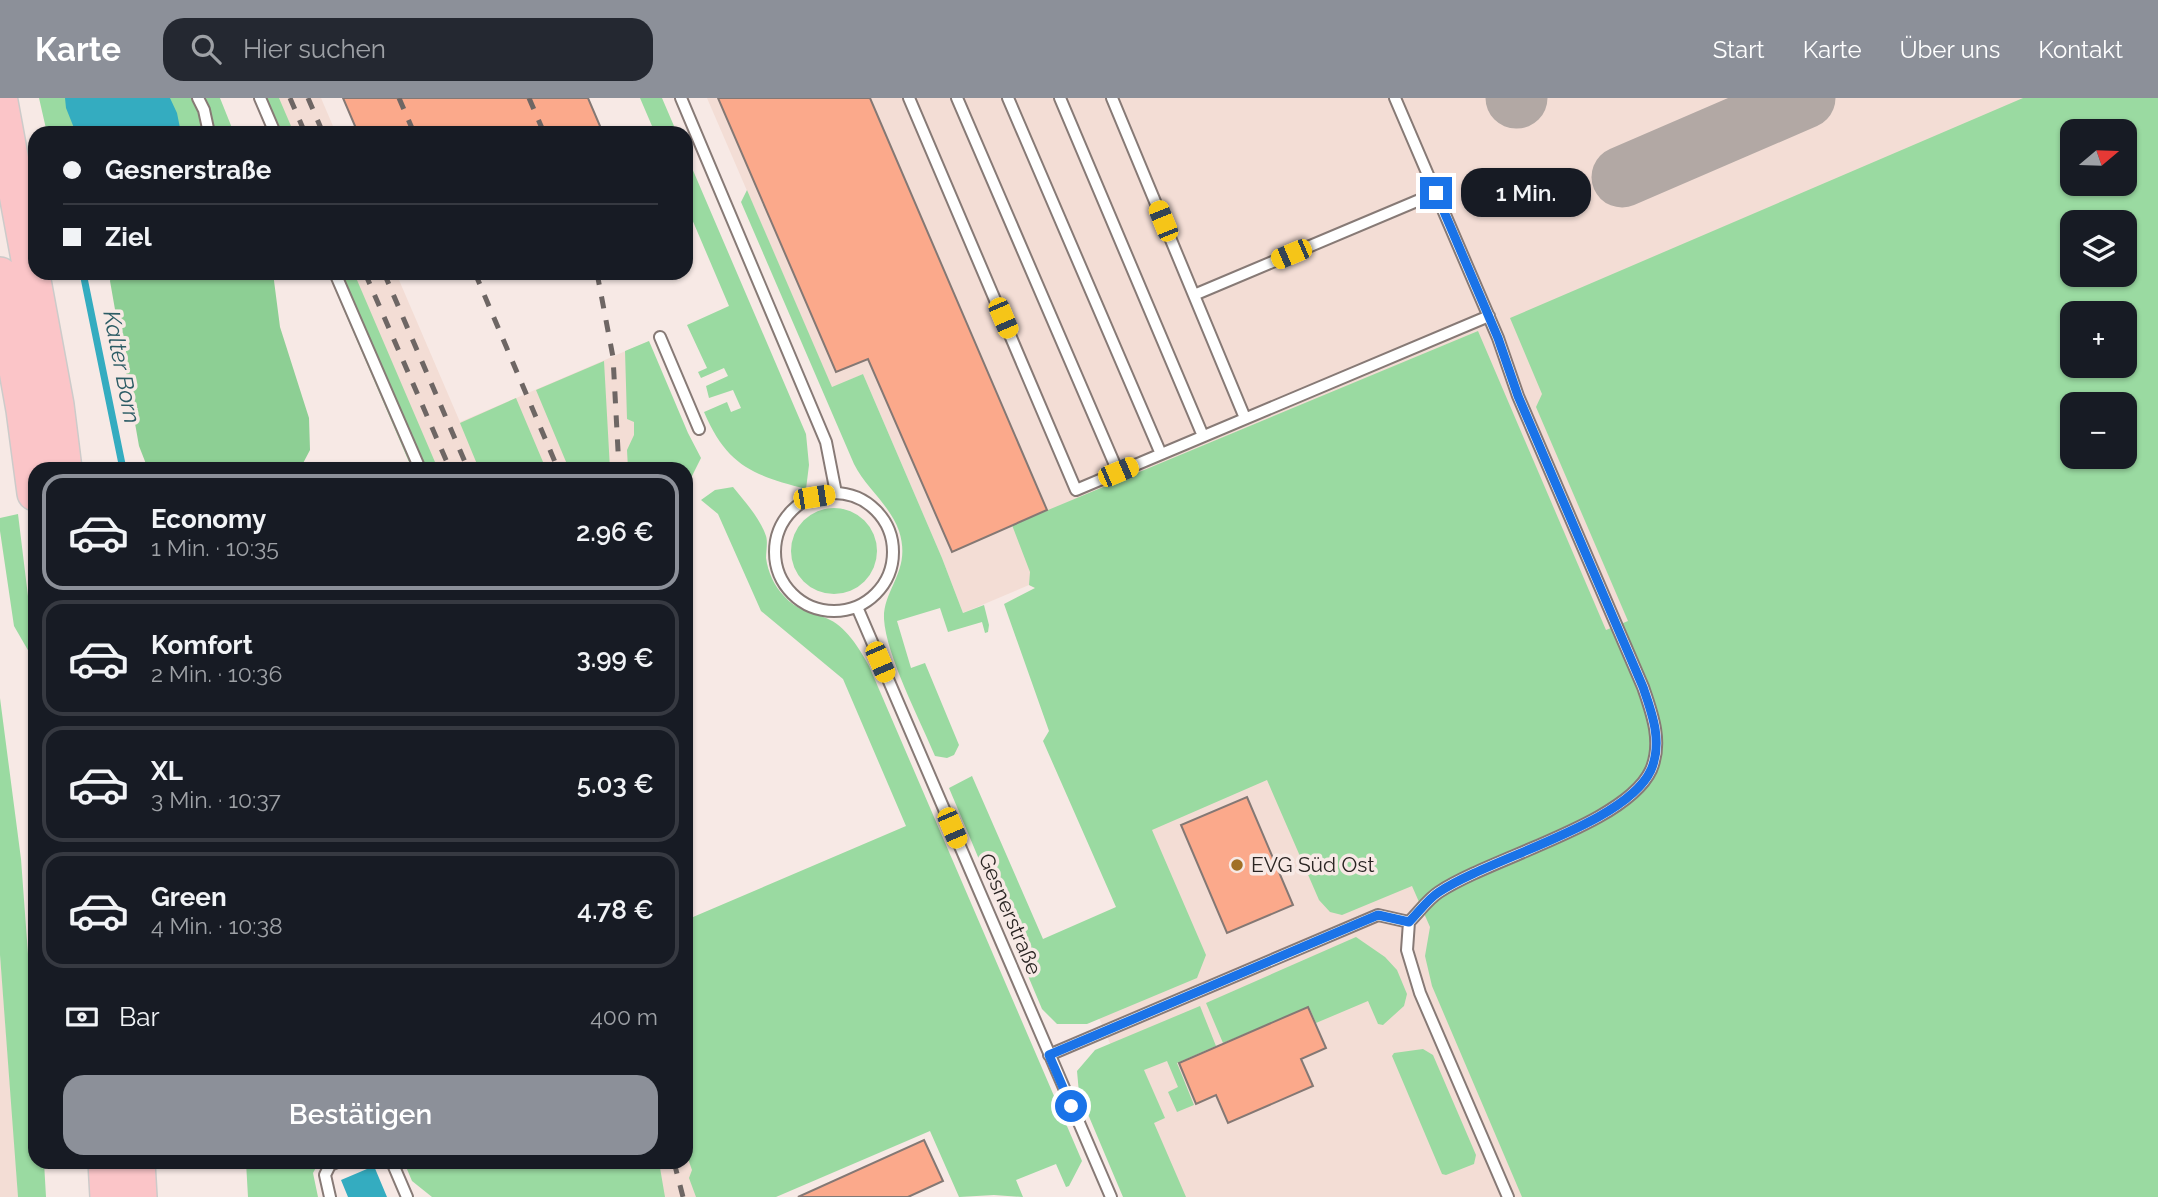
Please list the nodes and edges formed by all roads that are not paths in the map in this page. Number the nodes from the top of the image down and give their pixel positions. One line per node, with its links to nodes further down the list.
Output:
1 (198, 98): 11 (lane)
2 (260, 98): 12 (lane)
3 (681, 98): 14 (lane)
4 (908, 98): 30 (lane)
5 (957, 98): 30 (lane)
6 (1009, 98): 26 (lane)
7 (1060, 98): 25 (lane)
8 (1112, 98): 20 (lane)
9 (1395, 98): 15 (lane)
10 (0, 102): 16 (main road)
11 (207, 126)
12 (272, 126)
13 (693, 126): 31 (lane)
14 (693, 126)
15 (1436, 193): 20 (lane); 21 (lane)
16 (28, 254)
17 (0, 275): 27 (main road)
18 (33, 280): 28 (main road)
19 (338, 280): 29 (lane)
20 (1194, 295): 23 (lane)
21 (1489, 316): 23 (lane); 33 (lane)
22 (660, 337): 24 (lane)
23 (1245, 418): 25 (lane)
24 (699, 429)
25 (1203, 436): 26 (lane)
26 (1161, 454): 30 (lane)
27 (31, 462)
28 (64, 462)
29 (417, 462)
30 (1118, 472)
31 (836, 493): 32 (lane); 32 (lane)
32 (857, 607): 34 (lane, Gesnerstraße)
33 (1409, 922): 34 (lane); 44 (lane)
34 (1049, 1055): 43 (lane, Gesnerstraße)
35 (106, 1169): 39 (main road)
36 (137, 1169): 40 (main road)
37 (328, 1169): 41 (lane)
38 (394, 1169): 42 (lane)
39 (107, 1197)
40 (139, 1197)
41 (330, 1197)
42 (407, 1197)
43 (1111, 1197)
44 (1508, 1197)

